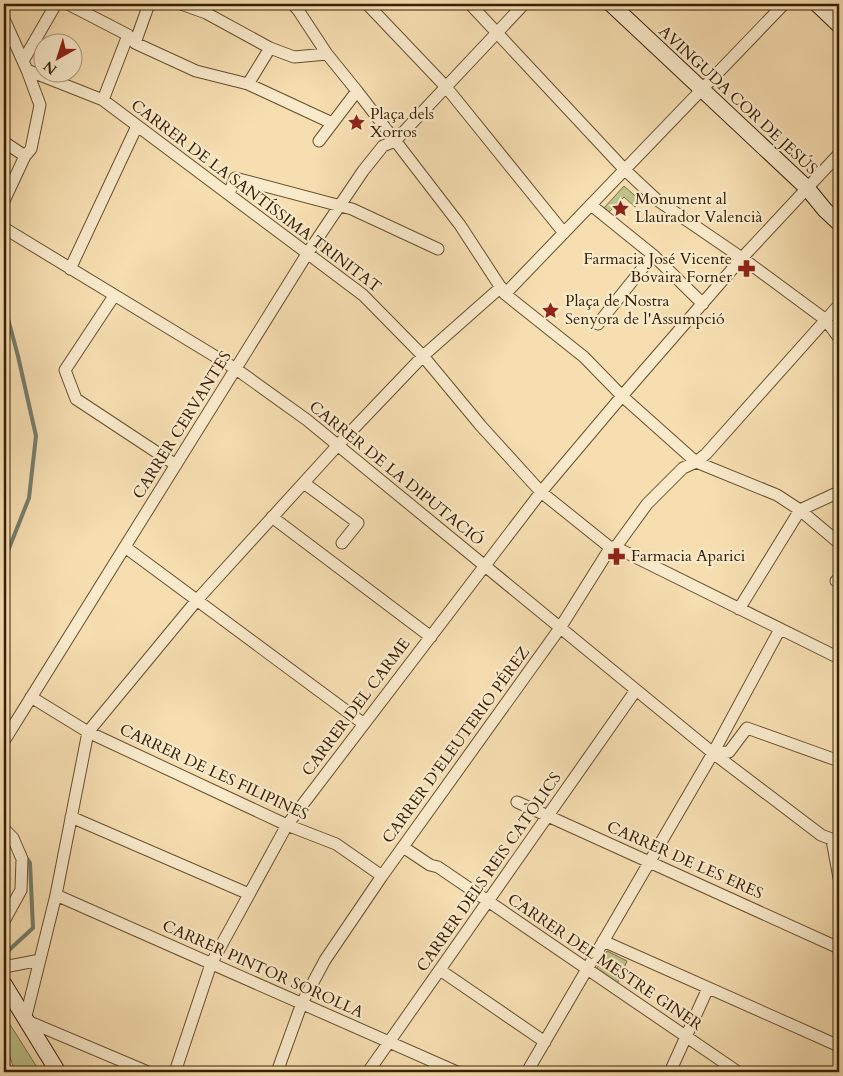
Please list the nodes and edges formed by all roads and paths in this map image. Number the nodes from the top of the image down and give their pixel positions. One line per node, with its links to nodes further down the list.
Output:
1 (56, 4): 18 (street)
2 (68, 4): 15 (street)
3 (149, 4): 15 (street)
4 (181, 4): 16 (street)
5 (367, 4): 21 (street)
6 (470, 4): 14 (street)
7 (524, 4): 14 (street)
8 (611, 4): 22 (street, AVINGUDA COR DE JESÚS)
9 (784, 4): 22 (street)
10 (817, 4): 13 (street)
11 (298, 6): 17 (street)
12 (4, 19): 18 (street)
13 (839, 24)
14 (498, 33): 21 (street); 31 (street)
15 (131, 39): 19 (street); 23 (street)
16 (270, 48): 17 (street); 19 (street)
17 (327, 54): 20 (street)
18 (25, 66): 23 (street, CARRER DE LA SANTÍSSIMA TRINITAT); 30 (street)
19 (248, 84): 24 (street)
20 (353, 86): 24 (street); 27 (street)
21 (446, 88): 27 (street); 39 (street)
22 (702, 90): 31 (street); 32 (street, AVINGUDA COR DE JESÚS)
23 (103, 100): 25 (street, CARRER DE LA SANTÍSSIMA TRINITAT)
24 (332, 123): 26 (street)
25 (137, 126): 33 (street, CARRER DE LA SANTÍSSIMA TRINITAT); 44 (street)
26 (319, 141)
27 (395, 141): 36 (street, CARRER CERVANTES); 45 (street)
28 (4, 142): 30 (street)
29 (839, 154): 32 (street, CARRER DEL CARME)
30 (25, 156): 34 (street)
31 (625, 170): 35 (street); 43 (street)
32 (808, 188): 37 (street, AVINGUDA COR DE JESÚS); 43 (street, CARRER DEL CARME)
33 (228, 194): 36 (street); 41 (street, CARRER DE LA SANTÍSSIMA TRINITAT)
34 (4, 201)
35 (591, 205): 39 (street); 42 (street)
36 (339, 206): 40 (street); 41 (street, CARRER CERVANTES)
37 (839, 223)
38 (4, 228): 44 (street, CARRER DE LA DIPUTACIÓ)
39 (564, 233): 45 (street)
40 (438, 250)
41 (308, 254): 52 (street, CARRER DE LA SANTÍSSIMA TRINITAT); 53 (street, CARRER CERVANTES)
42 (653, 255): 47 (street); 50 (street)
43 (742, 258): 47 (street, CARRER DEL CARME); 49 (street)
44 (70, 269): 46 (street, CARRER DE LA DIPUTACIÓ)
45 (503, 291): 52 (street); 54 (street)
46 (114, 296): 53 (street, CARRER DE LA DIPUTACIÓ); 57 (street)
47 (703, 304): 54 (street, CARRER DEL CARME)
48 (839, 306): 49 (street, CARRER D'ELEUTERIO PÉREZ)
49 (826, 320): 51 (street); 56 (street, CARRER D'ELEUTERIO PÉREZ)
50 (598, 324)
51 (839, 338)
52 (422, 356): 55 (street); 59 (street, CARRER DE LA SANTÍSSIMA TRINITAT)
53 (236, 369): 55 (street, CARRER DE LA DIPUTACIÓ); 57 (street, CARRER CERVANTES)
54 (622, 396): 56 (street); 59 (street, CARRER DEL CARME)
55 (338, 445): 58 (street); 67 (street, CARRER DE LA DIPUTACIÓ)
56 (696, 462): 61 (street); 66 (street, CARRER D'ELEUTERIO PÉREZ)
57 (176, 465): 65 (street, CARRER CERVANTES)
58 (304, 483): 62 (street); 63 (street)
59 (541, 492): 66 (street, CARRER DE LA SANTÍSSIMA TRINITAT); 67 (street, CARRER DEL CARME)
60 (839, 492): 61 (street)
61 (800, 510): 64 (street); 69 (street)
62 (272, 517): 68 (street); 72 (street)
63 (342, 542)
64 (839, 543)
65 (125, 547): 68 (street); 75 (street, CARRER CERVANTES)
66 (613, 548): 69 (street, CARRER DE LA SANTÍSSIMA TRINITAT); 70 (street, CARRER D'ELEUTERIO PÉREZ)
67 (485, 566): 70 (street, CARRER DE LA DIPUTACIÓ); 72 (street, CARRER DEL CARME)
68 (196, 600): 76 (street); 77 (street)
69 (739, 609): 71 (street, CARRER DE LA SANTÍSSIMA TRINITAT)
70 (560, 628): 74 (street, CARRER DE LA DIPUTACIÓ); 87 (street, CARRER D'ELEUTERIO PÉREZ)
71 (780, 630): 73 (street, CARRER DE LA SANTÍSSIMA TRINITAT); 79 (street)
72 (431, 637): 76 (street, CARRER DEL CARME)
73 (839, 658)
74 (636, 690): 79 (street, CARRER DE LA DIPUTACIÓ); 82 (street, CARRER DELS REIS CATÒLICS)
75 (31, 697): 77 (street, CARRER DE LES FILIPINES); 78 (street, CARRER CERVANTES)
76 (364, 724): 84 (street, CARRER DEL CARME)
77 (88, 732): 83 (street); 84 (street, CARRER DE LES FILIPINES)
78 (4, 742)
79 (712, 753): 80 (street); 86 (street, CARRER DE LA DIPUTACIÓ); 88 (street)
80 (839, 761)
81 (518, 802): 82 (street, CARRER DE LES ERES)
82 (548, 816): 88 (street, CARRER DE LES ERES); 93 (street, CARRER DELS REIS CATÒLICS)
83 (71, 817): 91 (street); 92 (street)
84 (287, 825): 89 (street, CARRER DE LES FILIPINES); 91 (street, CARRER DEL CARME)
85 (4, 829): 94 (street)
86 (836, 841): 90 (street)
87 (403, 847): 89 (street, CARRER D'ELEUTERIO PÉREZ); 93 (street, CARRER DEL MESTRE GINER)
88 (649, 862): 95 (street); 96 (street, CARRER DE LES ERES)
89 (382, 876): 104 (street, CARRER D'ELEUTERIO PÉREZ)
90 (839, 878)
91 (249, 894): 98 (street, CARRER DEL CARME)
92 (56, 895): 97 (street); 98 (street, CARRER PINTOR SOROLLA)
93 (488, 901): 100 (street, CARRER DEL MESTRE GINER); 101 (street, CARRER DELS REIS CATÒLICS)
94 (4, 920)
95 (604, 941): 100 (street); 103 (street)
96 (839, 948)
97 (40, 960): 99 (street); 105 (street)
98 (211, 964): 104 (street, CARRER PINTOR SOROLLA); 112 (street, CARRER DEL CARME)
99 (4, 967)
100 (587, 969): 106 (street, CARRER DEL MESTRE GINER); 108 (street)
101 (440, 970): 107 (street, CARRER DELS REIS CATÒLICS); 108 (street)
102 (4, 984): 105 (street)
103 (708, 988): 106 (street); 109 (street)
104 (302, 1004): 107 (street, CARRER PINTOR SOROLLA); 113 (street, CARRER D'ELEUTERIO PÉREZ)
105 (25, 1020): 110 (street); 111 (street)
106 (686, 1037): 117 (street); 118 (street, CARRER DEL MESTRE GINER)
107 (389, 1042): 114 (street, CARRER DELS REIS CATÒLICS); 115 (street, CARRER PINTOR SOROLLA)
108 (545, 1042): 116 (street)
109 (839, 1046)
110 (58, 1072)
111 (148, 1072)
112 (175, 1072)
113 (277, 1072)
114 (368, 1072)
115 (457, 1072)
116 (527, 1072)
117 (670, 1072)
118 (738, 1072)

